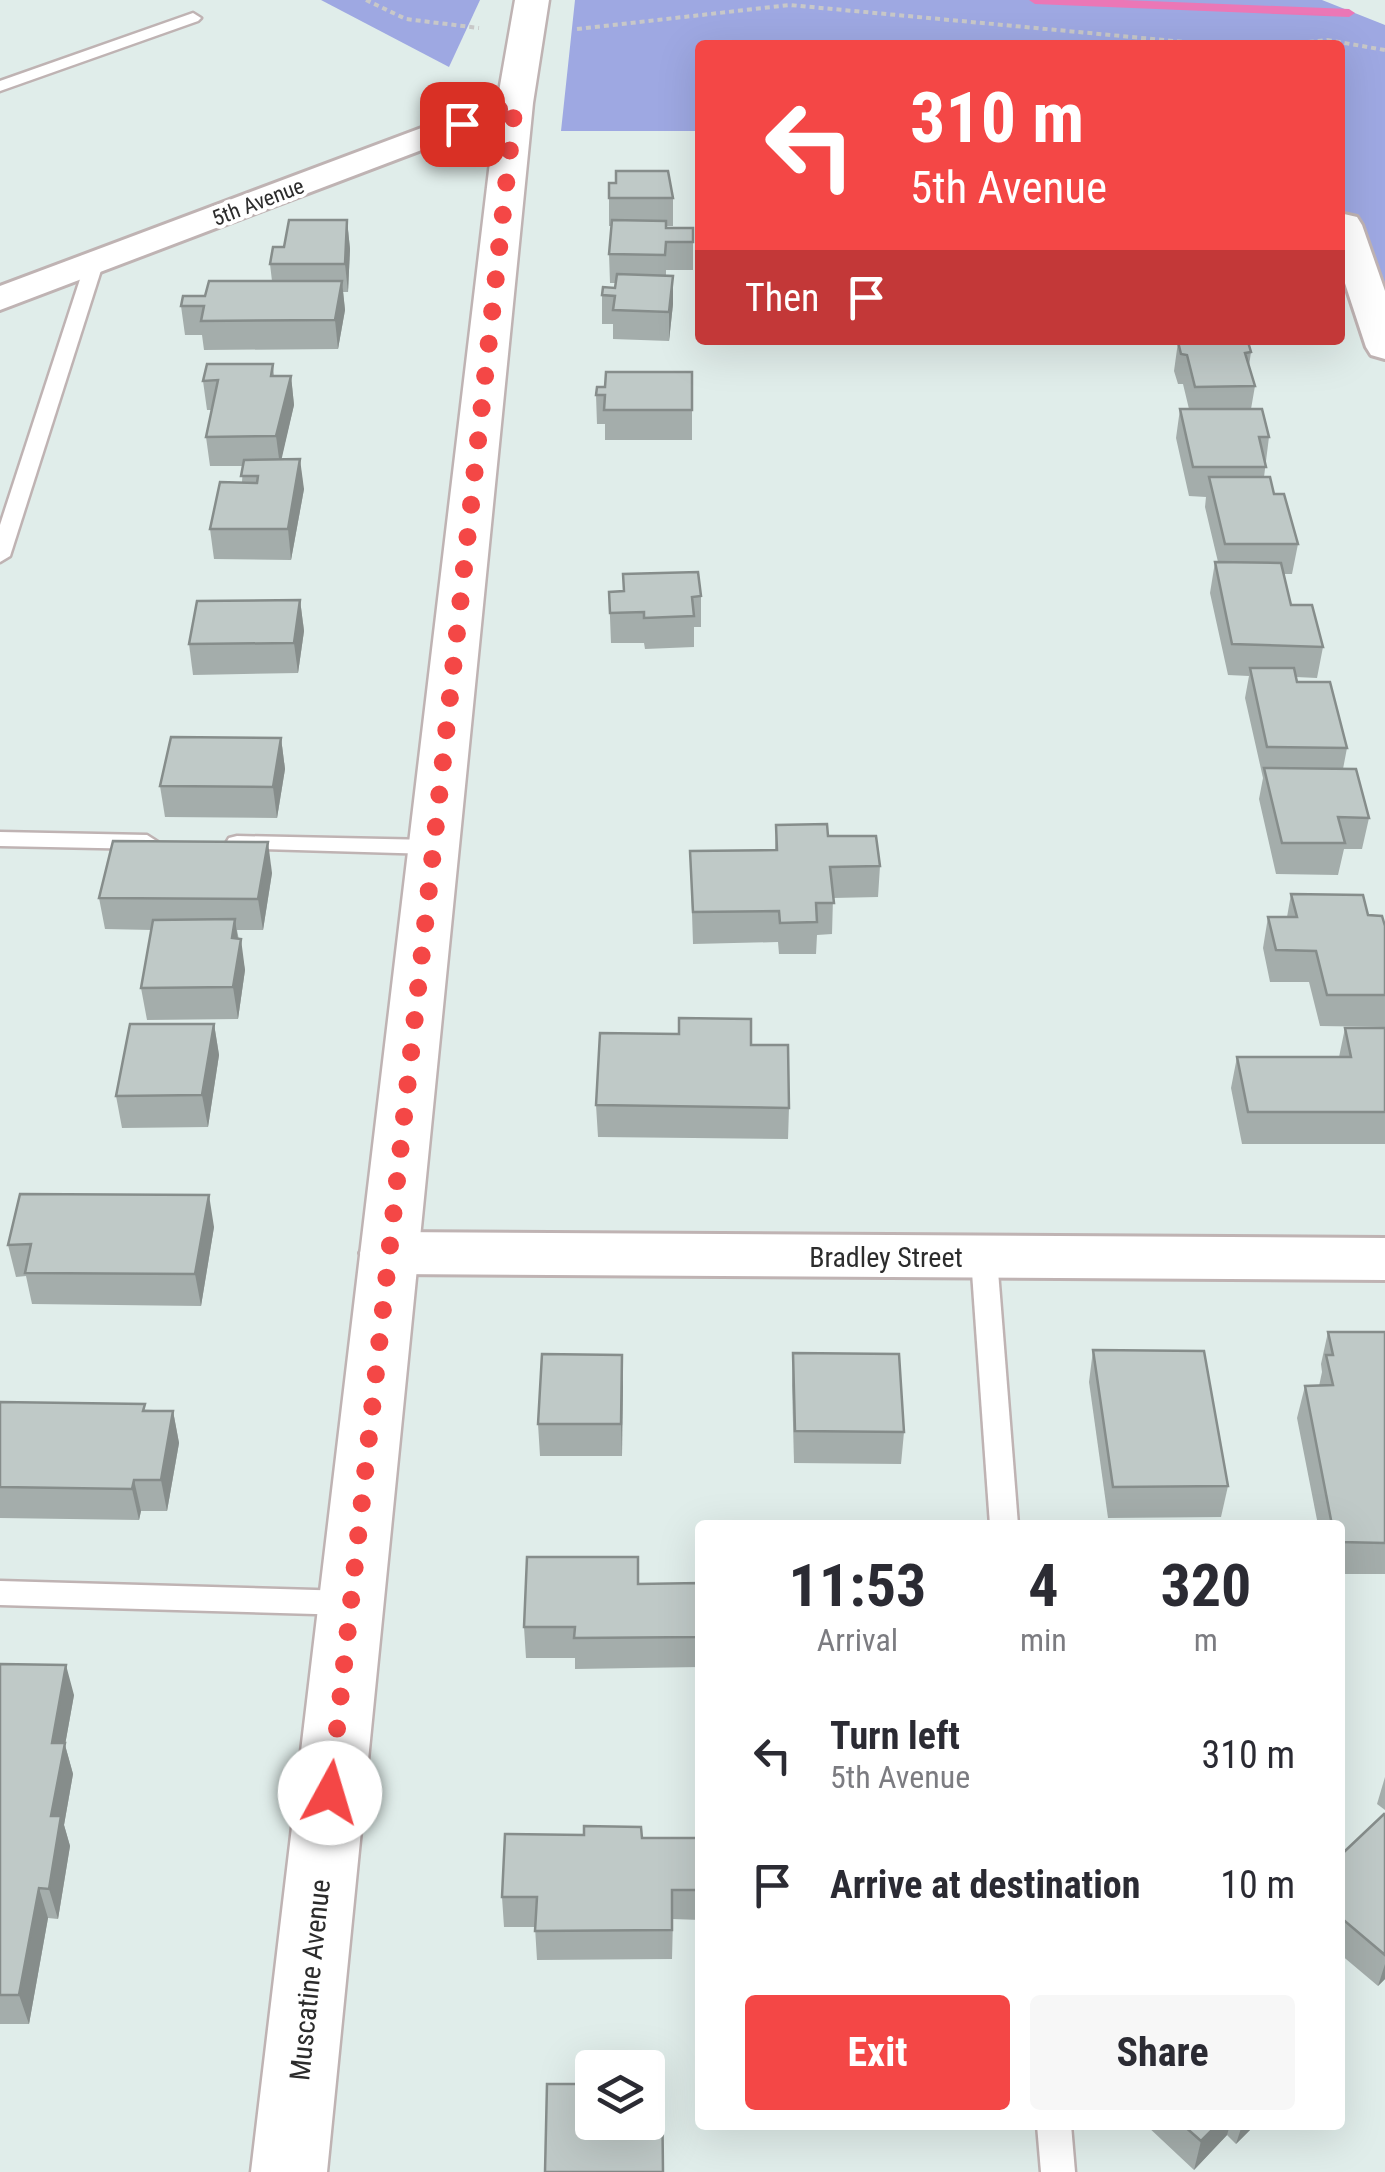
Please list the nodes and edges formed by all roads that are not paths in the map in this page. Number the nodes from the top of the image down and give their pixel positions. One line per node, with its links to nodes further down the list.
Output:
1 (530, 15): 4 (main road, Muscatine Avenue)
2 (193, 18): 3 (lane)
3 (0, 86)
4 (515, 103): 6 (street, 5th Avenue); 13 (main road, Muscatine Avenue)
5 (1345, 228): 8 (street)
6 (94, 264): 7 (street, 5th Avenue); 9 (lane)
7 (0, 299)
8 (1385, 347)
9 (0, 556)
10 (0, 840): 11 (lane)
11 (171, 842)
12 (209, 843): 13 (lane)
13 (432, 847): 14 (main road, Muscatine Avenue)
14 (388, 1253): 15 (street, Bradley Street); 19 (main road, Muscatine Avenue)
15 (984, 1258): 16 (street, Bradley Street); 17 (lane)
16 (1385, 1259)
17 (1004, 1520)
18 (0, 1593): 19 (lane)
19 (351, 1603): 21 (main road, Muscatine Avenue)
20 (1054, 2130): 22 (lane)
21 (289, 2172)
22 (1058, 2172)

